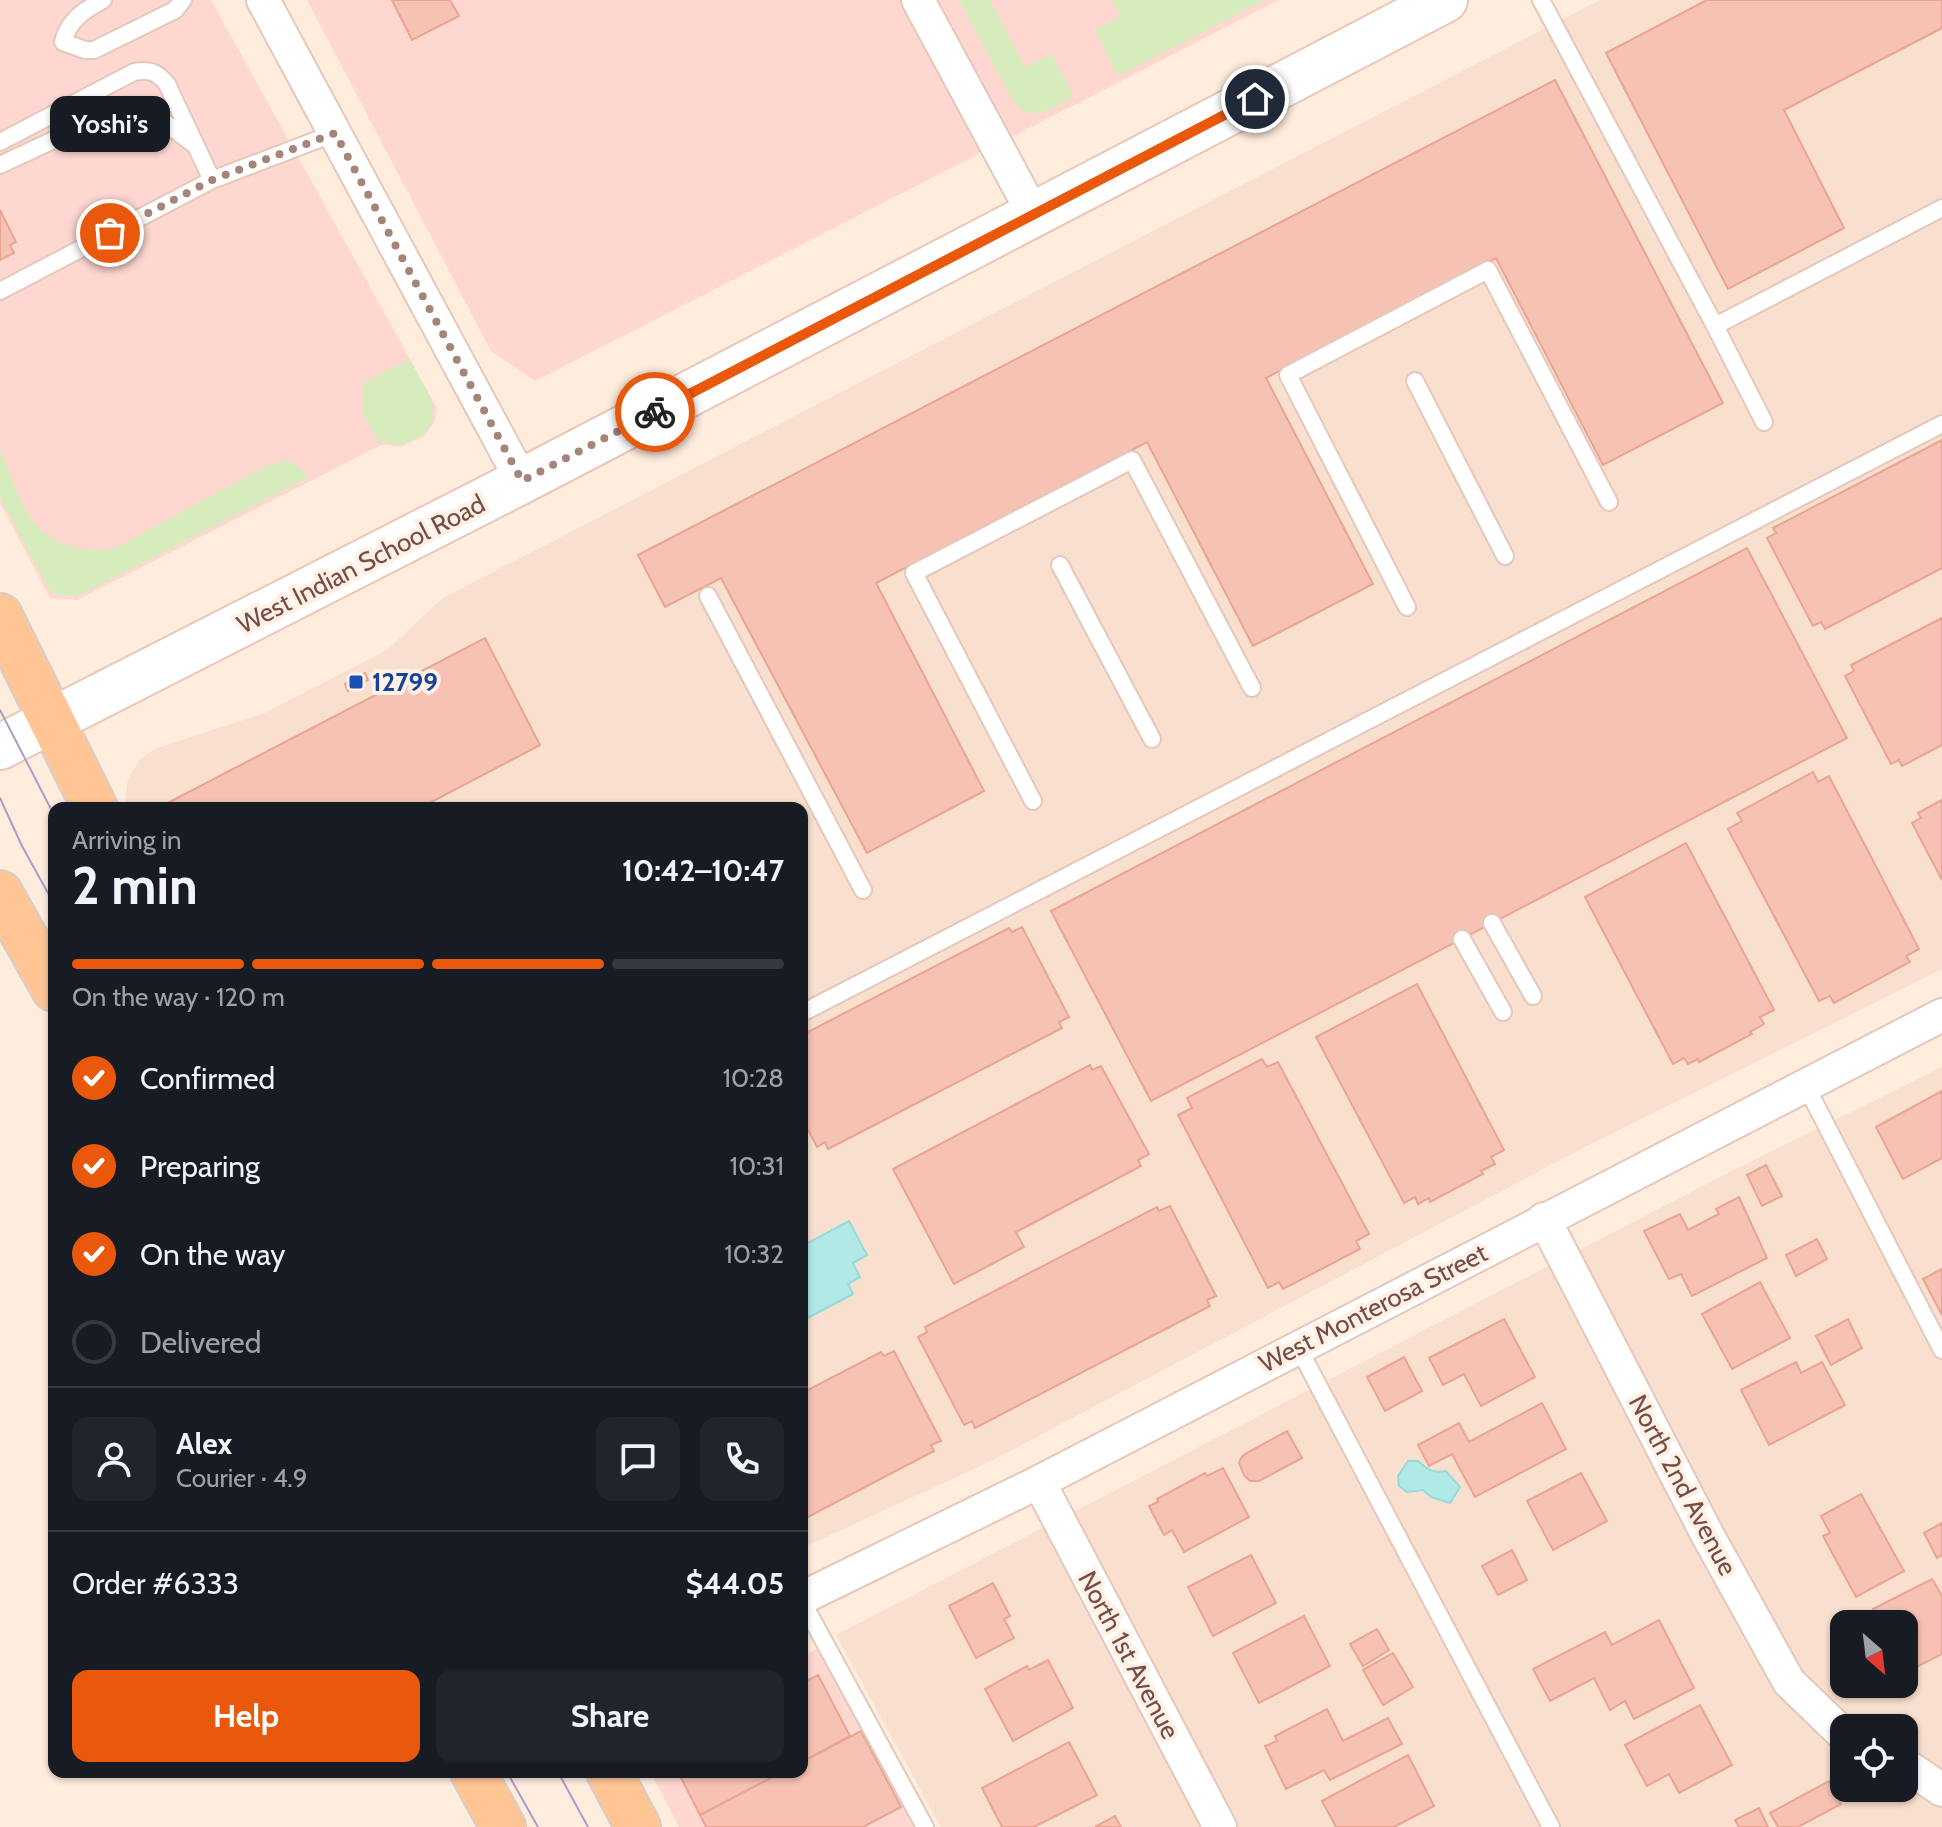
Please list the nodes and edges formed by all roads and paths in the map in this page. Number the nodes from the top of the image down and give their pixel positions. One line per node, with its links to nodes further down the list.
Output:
1 (103, 0): 2 (lane)
2 (183, 0)
3 (263, 0): 7 (street)
4 (918, 0): 13 (street)
5 (1445, 0): 13 (main road, West Indian School Road)
6 (1541, 0): 15 (lane)
7 (335, 133): 11 (lane); 19 (street)
8 (0, 142): 9 (lane)
9 (197, 145): 10 (lane); 11 (lane)
10 (0, 165)
11 (212, 180): 14 (lane)
12 (1942, 208): 15 (lane)
13 (1034, 215): 19 (main road, West Indian School Road)
14 (0, 291)
15 (1715, 326): 17 (lane)
16 (1415, 381): 21 (lane)
17 (1764, 422)
18 (1942, 424): 38 (lane)
19 (522, 481): 27 (main road, West Indian School Road)
20 (1609, 502): 24 (lane)
21 (1505, 556)
22 (1060, 565): 28 (lane)
23 (708, 596): 32 (lane)
24 (1407, 607)
25 (0, 616): 27 (main road)
26 (1252, 688): 30 (lane)
27 (52, 722): 29 (main road, West Indian School Road); 31 (main road)
28 (1152, 739)
29 (0, 747)
30 (1033, 801)
31 (92, 802)
32 (863, 890)
33 (0, 893): 36 (main road)
34 (1492, 923): 37 (lane)
35 (1462, 939): 39 (lane)
36 (48, 978)
37 (1533, 996)
38 (808, 1010)
39 (1503, 1012)
40 (1942, 1015): 41 (street, West Monterosa Street)
41 (1805, 1084): 42 (street, West Monterosa Street); 44 (lane)
42 (1544, 1219): 43 (street, West Monterosa Street); 48 (street, North 2nd Avenue)
43 (1298, 1347): 45 (street, West Monterosa Street); 57 (lane)
44 (1942, 1350)
45 (1039, 1482): 46 (street, West Monterosa Street); 56 (street, North 1st Avenue)
46 (808, 1597)
47 (808, 1611): 55 (lane)
48 (1830, 1722)
49 (1918, 1774): 52 (street)
50 (476, 1778): 53 (main road)
51 (612, 1778): 54 (main road)
52 (1942, 1790)
53 (503, 1827)
54 (638, 1827)
55 (925, 1827)
56 (1220, 1827)
57 (1551, 1827)

